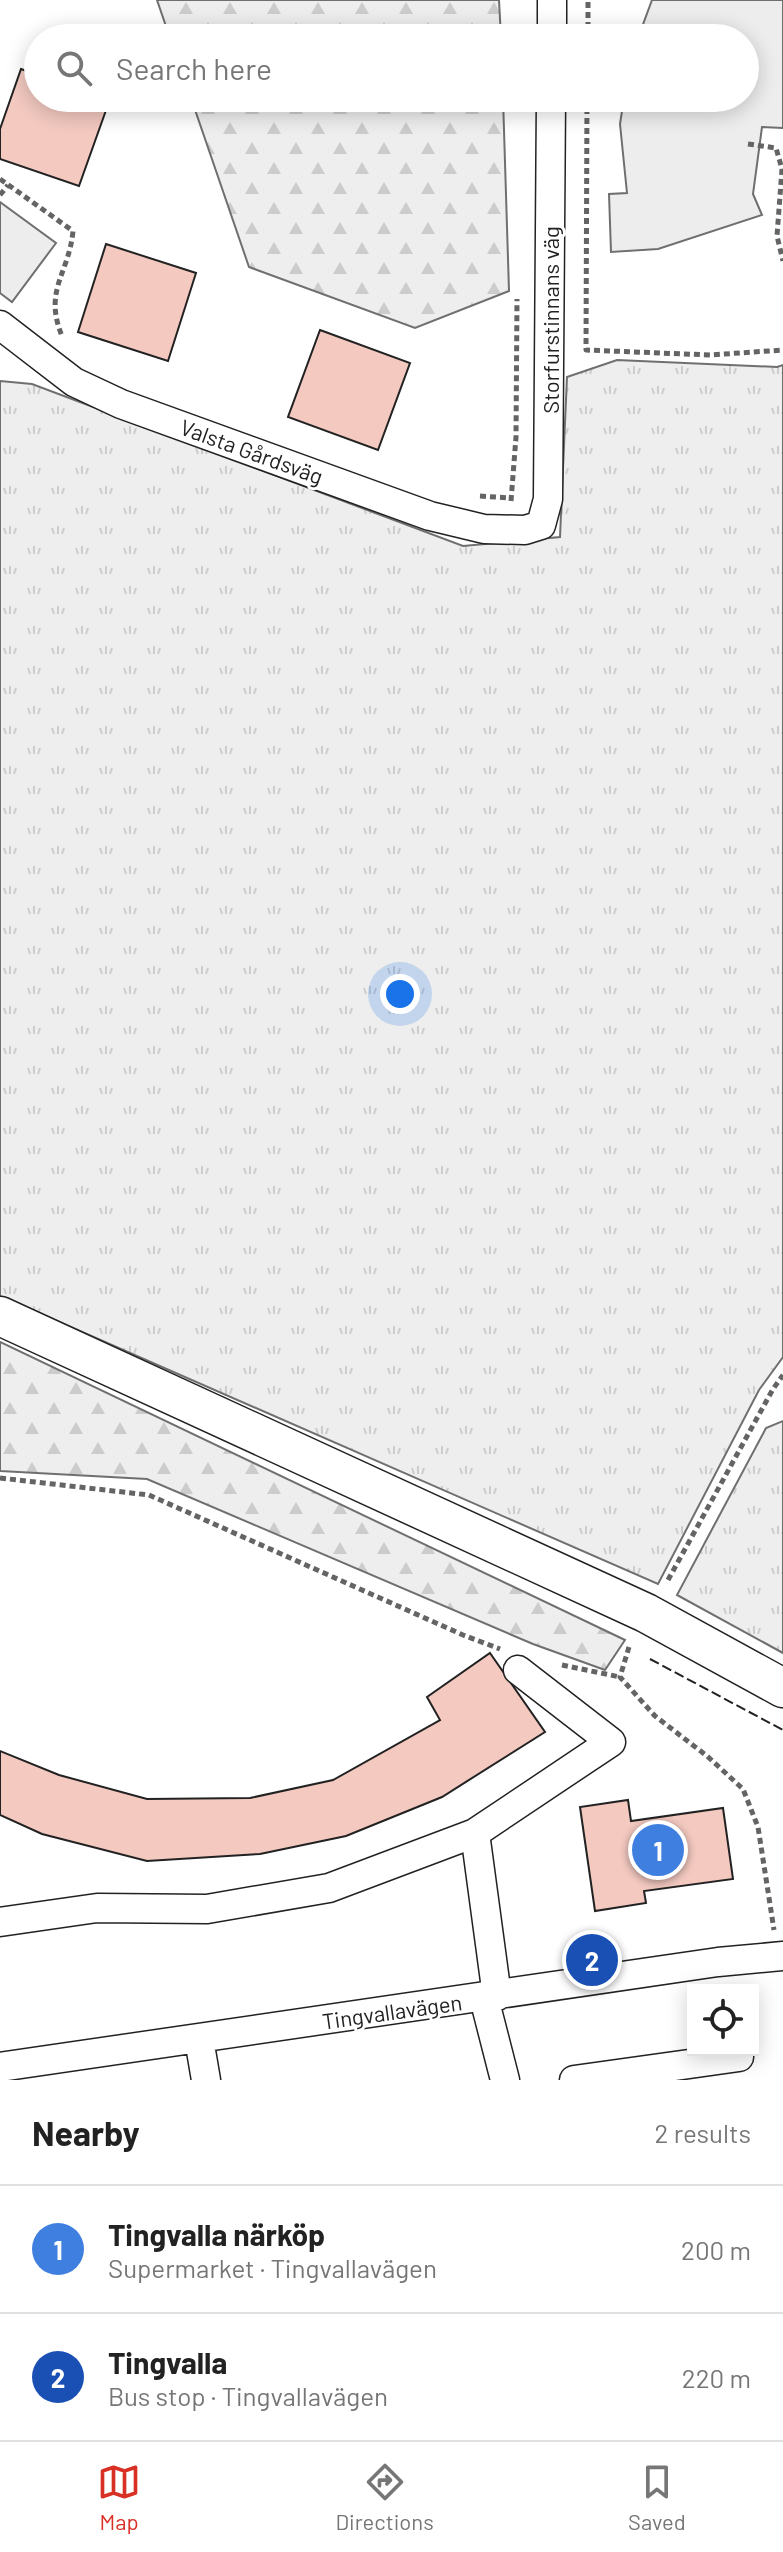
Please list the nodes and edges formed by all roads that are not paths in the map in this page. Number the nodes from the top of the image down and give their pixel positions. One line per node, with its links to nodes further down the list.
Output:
1 (552, 0): 2 (street)
2 (552, 24)
3 (551, 112): 5 (street, Storfurstinnans väg)
4 (0, 325): 5 (street, Valsta Gårdsväg)
5 (517, 530)
6 (0, 1316): 8 (main road)
7 (510, 1660): 9 (street)
8 (783, 1688)
9 (475, 1833): 10 (street); 12 (street)
10 (0, 1922)
11 (781, 1956): 12 (street, Tingvallavägen)
12 (491, 1997): 13 (street, Tingvallavägen); 17 (street)
13 (199, 2039): 15 (street, Tingvallavägen); 16 (street)
14 (739, 2057): 18 (street)
15 (0, 2067)
16 (206, 2080)
17 (505, 2080)
18 (574, 2080)

